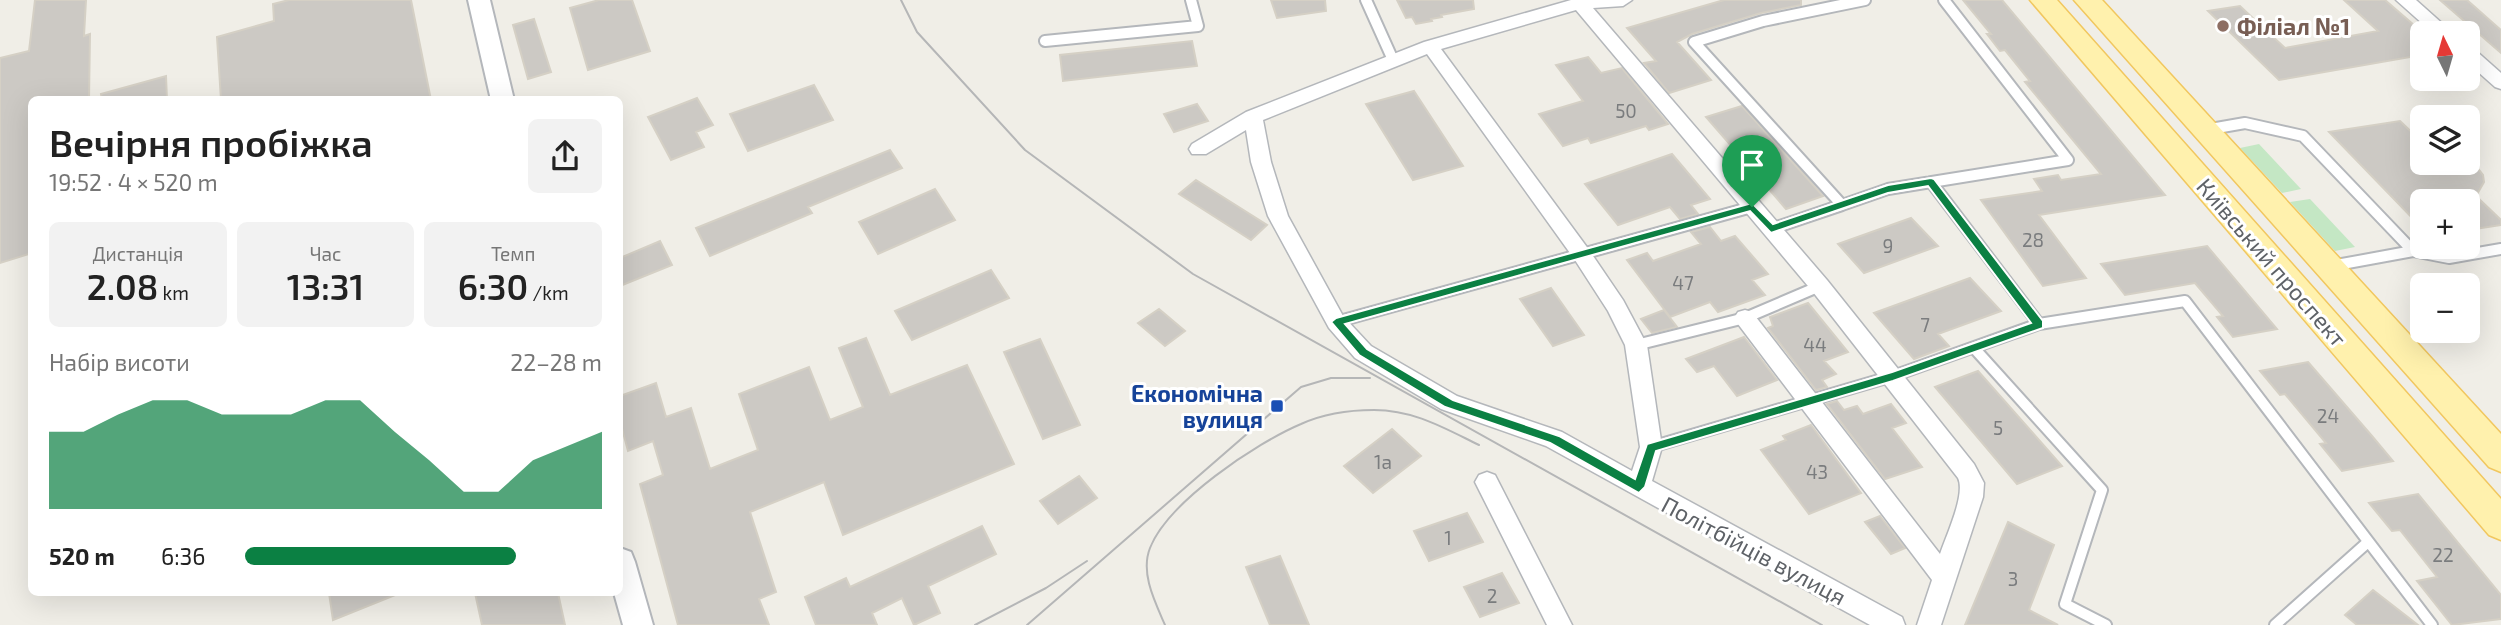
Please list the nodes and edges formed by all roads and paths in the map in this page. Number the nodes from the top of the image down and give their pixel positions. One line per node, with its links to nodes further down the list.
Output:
1 (479, 0): 18 (street)
2 (1191, 0): 3 (lane); 13 (lane)
3 (1197, 0)
4 (1366, 0): 15 (lane)
5 (1865, 0): 23 (lane)
6 (1944, 0): 22 (lane)
7 (2043, 0): 44 (main road, Київський проспект)
8 (2087, 0): 20 (main road, Київський проспект)
9 (2405, 0): 12 (street)
10 (1615, 1): 11 (street)
11 (1580, 3): 14 (street); 24 (street)
12 (2430, 21)
13 (1045, 41)
14 (1430, 46): 15 (street); 30 (street)
15 (1393, 60): 19 (street)
16 (2480, 64): 17 (street)
17 (2501, 83)
18 (502, 96)
19 (1253, 117): 21 (street); 34 (street, Політбійців вулиця)
20 (2205, 130): 26 (lane); 31 (main road, Київський проспект)
21 (1199, 149)
22 (1931, 182): 23 (lane); 35 (lane)
23 (1842, 205): 25 (lane)
24 (1752, 207): 25 (street); 30 (lane)
25 (1771, 229): 32 (street)
26 (2410, 248)
27 (2501, 249): 29 (lane)
28 (2410, 252): 31 (lane)
29 (2480, 253)
30 (1582, 255): 34 (lane); 36 (street)
31 (2329, 267): 41 (main road, Київський проспект)
32 (1820, 286): 33 (lane); 38 (street)
33 (1745, 318): 36 (lane); 39 (street)
34 (1336, 322): 43 (street, Політбійців вулиця)
35 (2039, 324): 37 (lane); 45 (lane)
36 (1636, 345): 40 (street)
37 (1974, 348): 38 (lane); 52 (lane)
38 (1893, 376): 39 (lane); 47 (street)
39 (1810, 401): 40 (lane); 47 (street)
40 (1651, 447): 43 (street)
41 (2501, 457)
42 (1487, 482): 49 (street)
43 (1639, 487): 50 (street, Політбійців вулиця)
44 (2501, 524)
45 (2368, 541): 53 (lane); 54 (lane)
46 (623, 572): 48 (street)
47 (1945, 579): 51 (street)
48 (638, 625)
49 (1560, 625)
50 (1893, 625)
51 (1929, 625)
52 (2106, 625)
53 (2274, 625)
54 (2432, 625)

